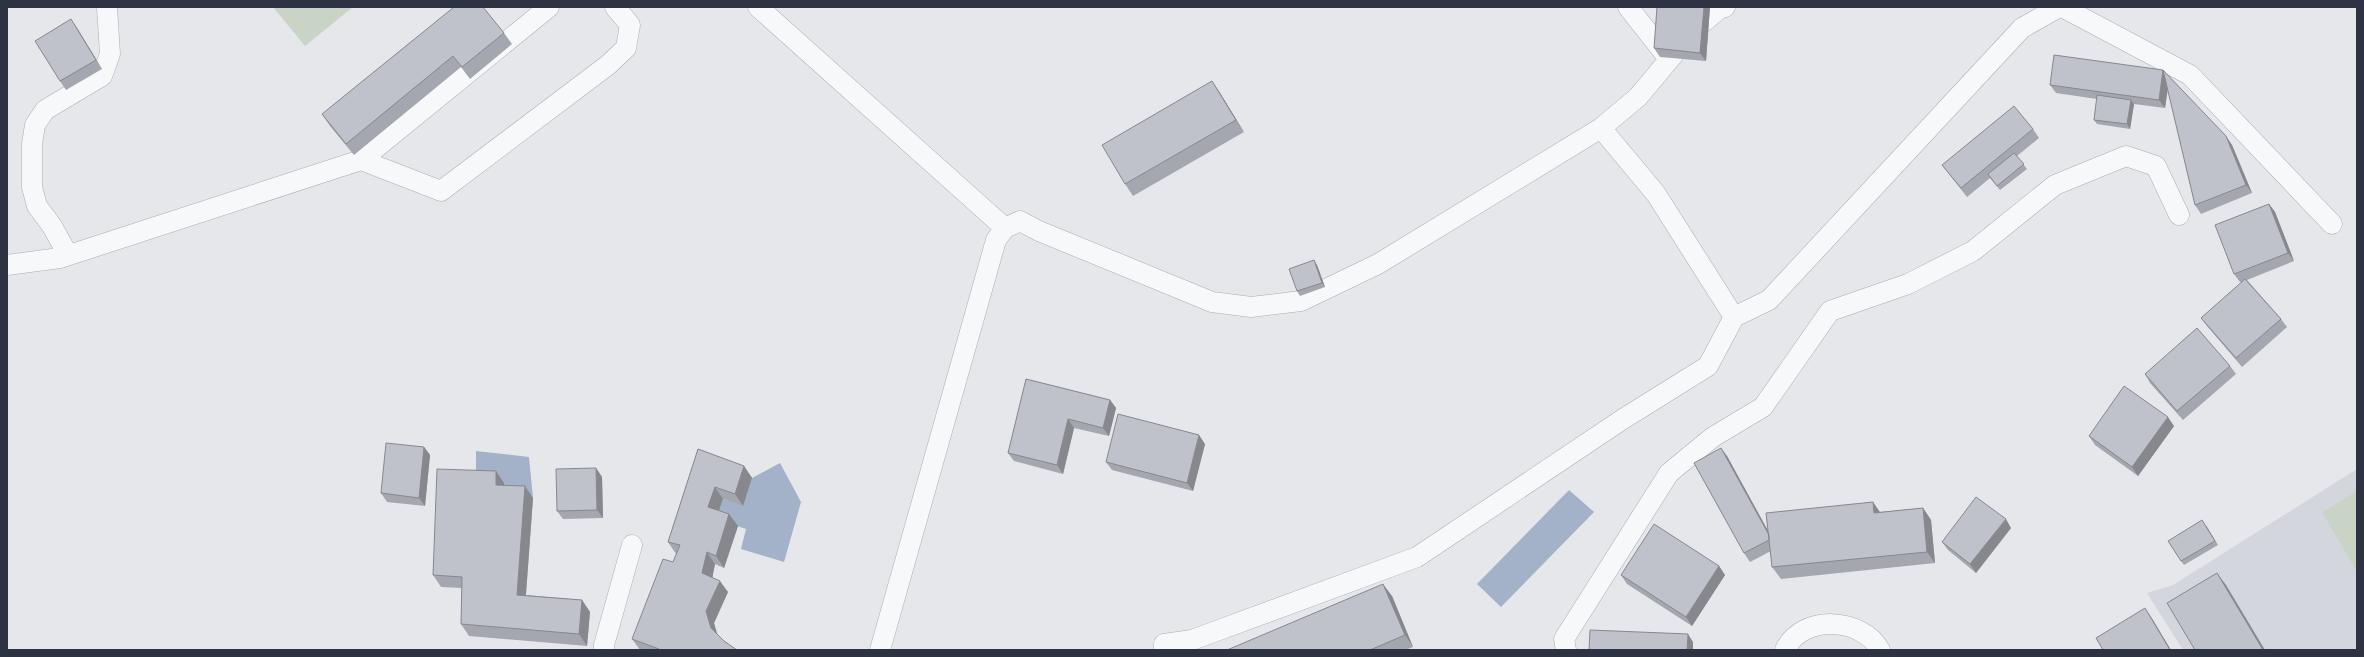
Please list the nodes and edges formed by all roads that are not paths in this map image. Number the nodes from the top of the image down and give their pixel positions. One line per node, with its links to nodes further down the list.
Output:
1 (107, 7): 14 (lane)
2 (549, 7): 10 (lane)
3 (615, 7): 10 (lane)
4 (758, 7): 13 (lane)
5 (1628, 7): 8 (lane)
6 (1725, 7): 8 (lane)
7 (2061, 7): 12 (lane); 16 (lane)
8 (1669, 58): 9 (lane)
9 (1601, 128): 13 (lane); 16 (lane)
10 (361, 160): 14 (lane)
11 (2179, 215): 21 (lane)
12 (2332, 224)
13 (1005, 228): 19 (lane)
14 (68, 255): 15 (lane)
15 (7, 265)
16 (1734, 317): 20 (lane)
17 (632, 545): 18 (lane)
18 (604, 650)
19 (880, 650)
20 (1164, 650)
21 (1566, 650)
22 (1785, 650): 23 (lane)
23 (1880, 650)

